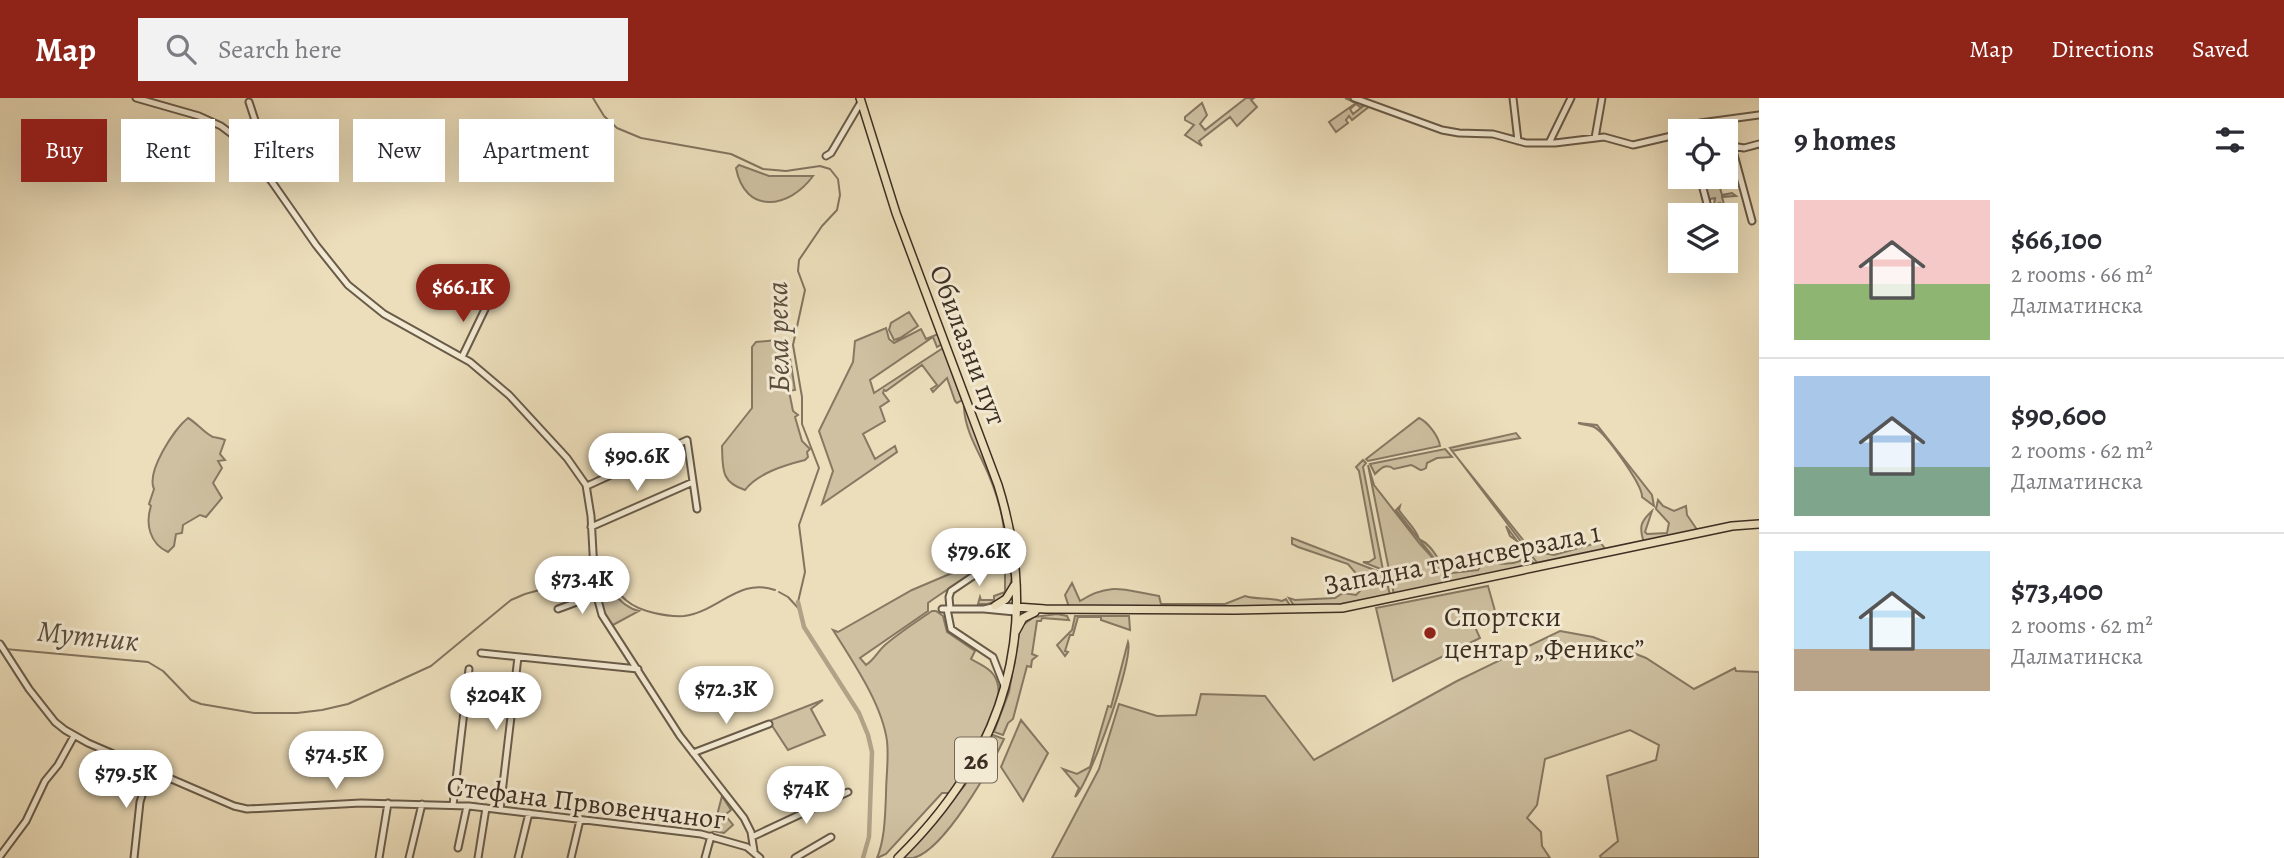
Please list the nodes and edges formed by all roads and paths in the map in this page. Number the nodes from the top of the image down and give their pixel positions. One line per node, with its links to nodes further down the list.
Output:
1 (136, 98): 11 (street)
2 (1354, 98): 14 (street)
3 (1513, 98): 14 (street)
4 (1571, 98): 15 (street)
5 (1602, 98): 13 (street)
6 (861, 100): 18 (street, Обилазни пут); 30 (main road, Обилазни пут / 26)
7 (250, 102): 9 (street)
8 (1759, 115): 10 (street)
9 (255, 119)
10 (1730, 119)
11 (229, 132)
12 (1668, 137): 13 (street)
13 (1595, 138): 15 (street)
14 (1518, 141): 15 (street)
15 (1549, 143)
16 (1759, 144): 17 (street)
17 (1738, 147)
18 (826, 156)
19 (1738, 175): 21 (street)
20 (271, 182): 23 (street)
21 (1752, 220)
22 (487, 305): 23 (street)
23 (462, 356): 25 (street)
24 (693, 482): 25 (street); 26 (street); 28 (street)
25 (587, 486): 28 (street)
26 (697, 509)
27 (1759, 524): 36 (main road, Западна трансверзала 1)
28 (591, 527): 31 (street)
29 (995, 562): 34 (street)
30 (1016, 582): 32 (main road); 37 (main road, Обилазни пут / 26)
31 (596, 595): 33 (street); 44 (street)
32 (995, 606): 35 (street); 37 (street)
33 (558, 609)
34 (946, 609): 35 (street); 45 (street)
35 (984, 609): 37 (street)
36 (1045, 609): 37 (main road, Западна трансверзала 1); 38 (main road, Западна трансверзала 1)
37 (1015, 610): 38 (main road, Западна трансверзала 1); 39 (main road, Обилазни пут / 26)
38 (1035, 612): 39 (main road)
39 (1013, 642): 45 (main road, Обилазни пут / 26)
40 (0, 645): 47 (street, Стефана Првовенчаног)
41 (481, 653): 42 (street)
42 (518, 657): 44 (street); 56 (street)
43 (469, 669): 53 (street)
44 (638, 670): 48 (street)
45 (1005, 690): 74 (main road, Обилазни пут / 26)
46 (769, 724): 48 (street)
47 (74, 736): 49 (street, Стефана Првовенчаног); 64 (street)
48 (693, 753): 60 (street)
49 (150, 770): 51 (street, Стефана Првовенчаног); 65 (street)
50 (848, 792): 60 (street)
51 (388, 803): 52 (street, Стефана Првовенчаног); 66 (street)
52 (422, 804): 53 (street, Стефана Првовенчаног); 67 (street)
53 (453, 805): 54 (street, Стефана Првовенчаног)
54 (467, 806): 55 (street, Стефана Првовенчаног); 62 (street)
55 (486, 808): 56 (street, Стефана Првовенчаног); 68 (street)
56 (500, 810): 57 (street, Стефана Првовенчаног)
57 (530, 813): 58 (street, Стефана Првовенчаног); 69 (street)
58 (580, 820): 59 (street, Стефана Првовенчаног); 70 (street)
59 (711, 836): 63 (street, Стефана Првовенчаног); 71 (street)
60 (752, 837): 63 (street)
61 (831, 837): 73 (street)
62 (458, 848)
63 (754, 851): 72 (street, Стефана Првовенчаног)
64 (0, 856)
65 (134, 858)
66 (379, 858)
67 (410, 858)
68 (478, 858)
69 (518, 858)
70 (571, 858)
71 (705, 858)
72 (760, 858)
73 (795, 858)
74 (898, 858)

